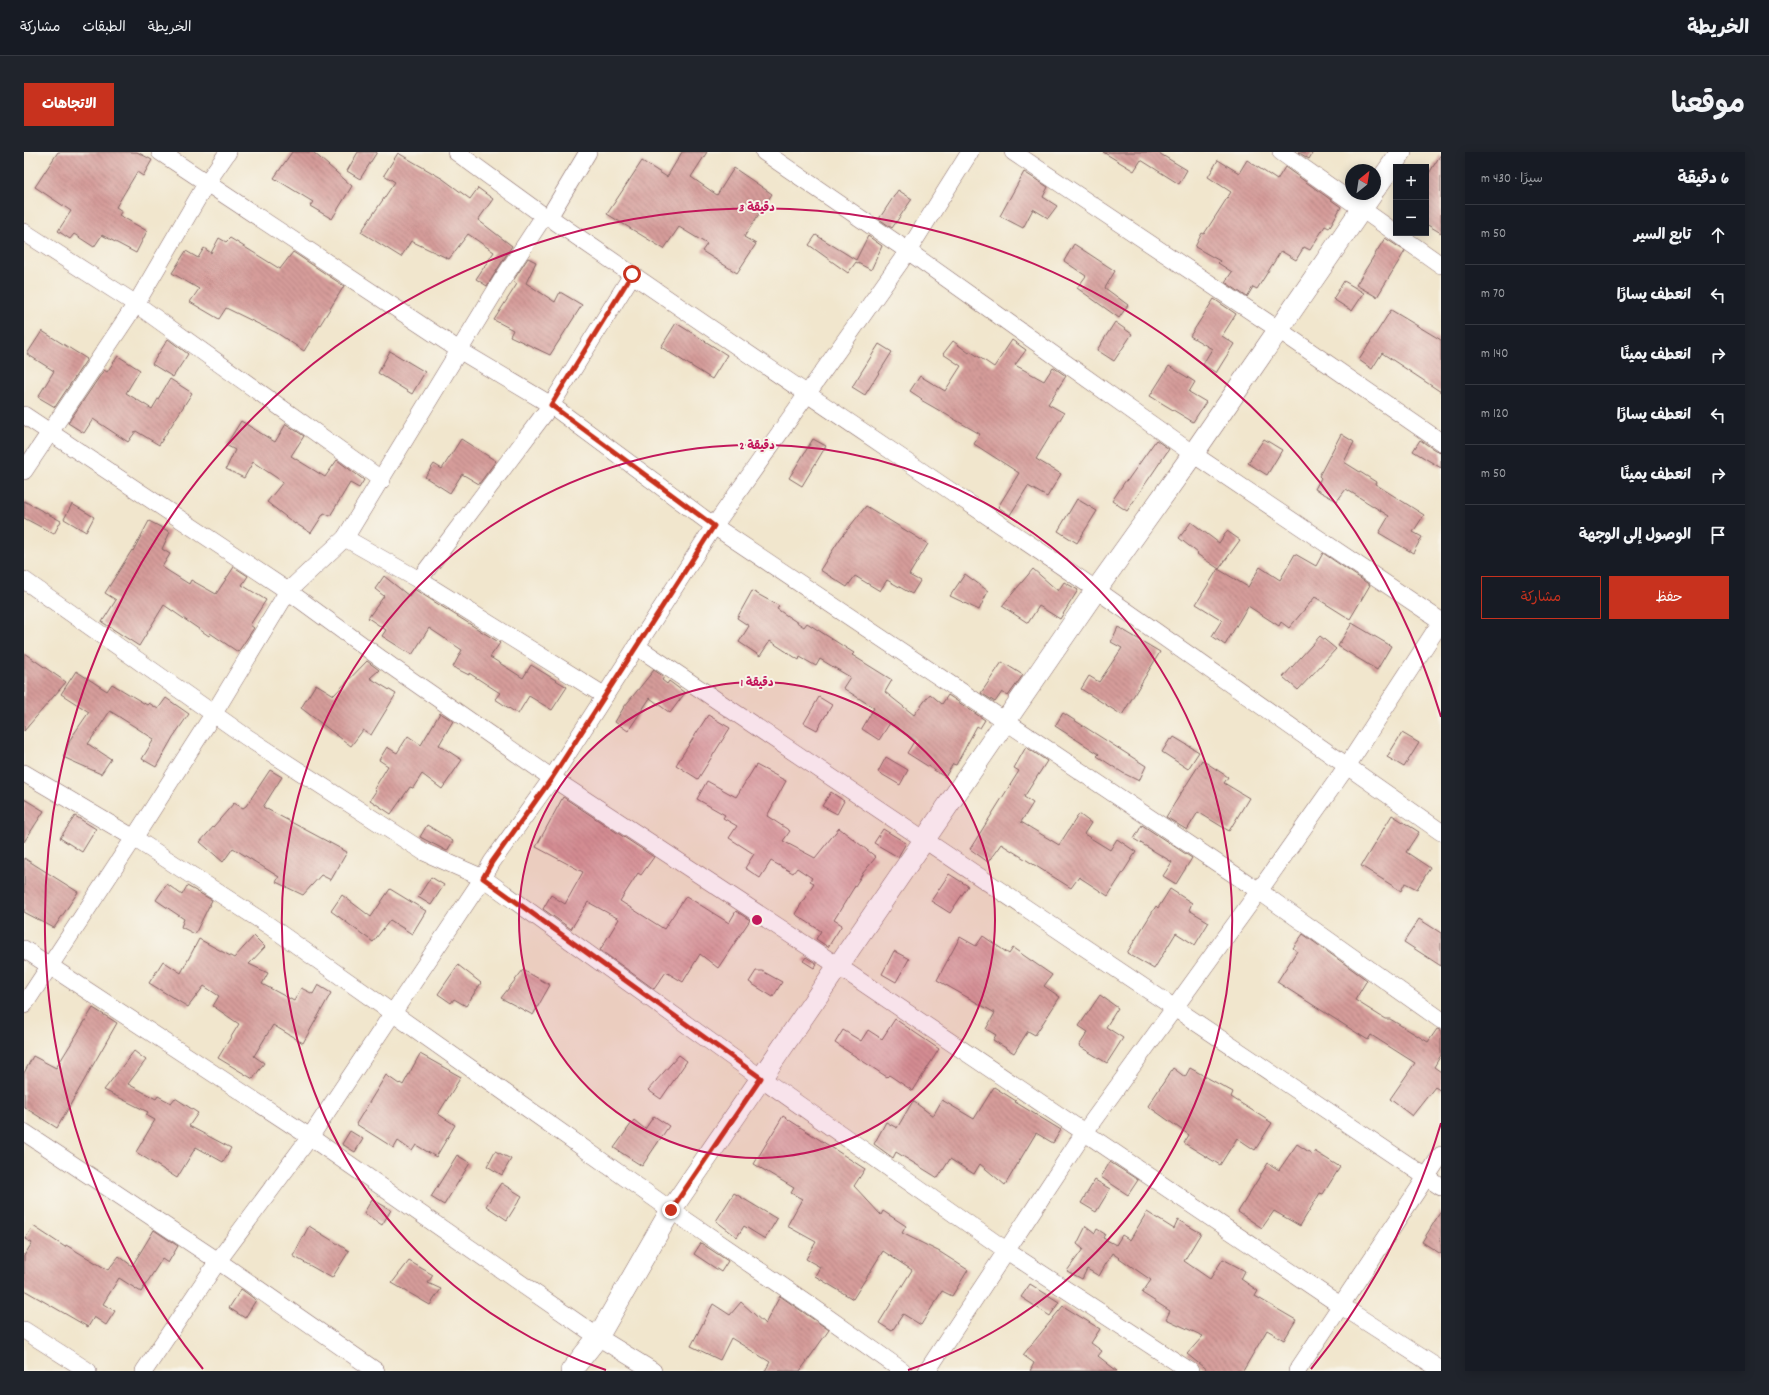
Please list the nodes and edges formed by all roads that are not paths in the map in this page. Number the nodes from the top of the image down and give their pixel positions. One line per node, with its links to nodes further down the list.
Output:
1 (160, 152): 11 (street)
2 (228, 152): 11 (street)
3 (456, 152): 13 (street)
4 (588, 152): 13 (street)
5 (764, 152): 15 (street)
6 (970, 152): 15 (street)
7 (1012, 152): 19 (street)
8 (1281, 152): 12 (street)
9 (1400, 152): 10 (street)
10 (1381, 181)
11 (206, 184): 18 (street); 20 (street)
12 (1367, 202): 16 (street); 19 (street)
13 (546, 216): 17 (street); 20 (street)
14 (24, 232): 18 (street)
15 (908, 251): 21 (street); 26 (street)
16 (1441, 265)
17 (632, 274): 21 (street); 22 (street)
18 (136, 304): 24 (street); 28 (street)
19 (1279, 330): 25 (street); 26 (street)
20 (460, 350): 22 (street); 28 (street)
21 (806, 394): 29 (street); 33 (street)
22 (551, 405): 29 (street); 32 (street)
23 (24, 415): 24 (street)
24 (50, 433): 27 (street); 34 (street)
25 (1441, 442)
26 (1193, 454): 33 (street); 35 (street)
27 (24, 471)
28 (382, 480): 30 (street)
29 (714, 526): 36 (street); 39 (street)
30 (345, 538): 32 (street); 34 (street)
31 (24, 580): 38 (street)
32 (419, 580): 37 (street)
33 (1096, 590): 39 (street); 40 (street)
34 (288, 591): 38 (street); 42 (street)
35 (1441, 621): 40 (street)
36 (636, 646): 37 (street); 45 (street)
37 (605, 696): 42 (street)
38 (214, 713): 44 (street); 46 (street)
39 (1005, 722): 45 (street); 47 (street)
40 (1347, 766): 43 (street); 47 (street)
41 (24, 773): 44 (street)
42 (552, 778): 46 (street); 49 (street)
43 (1441, 832)
44 (134, 838): 50 (street); 53 (street)
45 (924, 840): 49 (street); 52 (street)
46 (483, 878): 53 (street); 55 (street)
47 (1259, 891): 52 (street); 54 (street)
48 (24, 949): 50 (street)
49 (838, 966): 55 (street); 57 (street)
50 (50, 967): 51 (street); 58 (street)
51 (24, 1005)
52 (1174, 1008): 57 (street); 60 (street)
53 (393, 1012): 58 (street); 62 (street)
54 (1441, 1020)
55 (761, 1078): 62 (street); 63 (street)
56 (24, 1132): 64 (street)
57 (1084, 1133): 63 (street); 65 (street)
58 (310, 1137): 64 (street); 67 (street)
59 (1441, 1155): 60 (street)
60 (1426, 1178): 61 (street); 65 (street)
61 (1441, 1187)
62 (671, 1210): 67 (street); 74 (street)
63 (1007, 1250): 75 (street); 76 (street)
64 (218, 1261): 70 (street); 71 (street)
65 (1340, 1306): 68 (street); 77 (street)
66 (24, 1330): 69 (street)
67 (598, 1337): 72 (street); 73 (street)
68 (1441, 1370)
69 (88, 1371)
70 (144, 1371)
71 (376, 1371)
72 (571, 1371)
73 (653, 1371)
74 (903, 1371)
75 (927, 1371)
76 (1190, 1371)
77 (1296, 1371)

